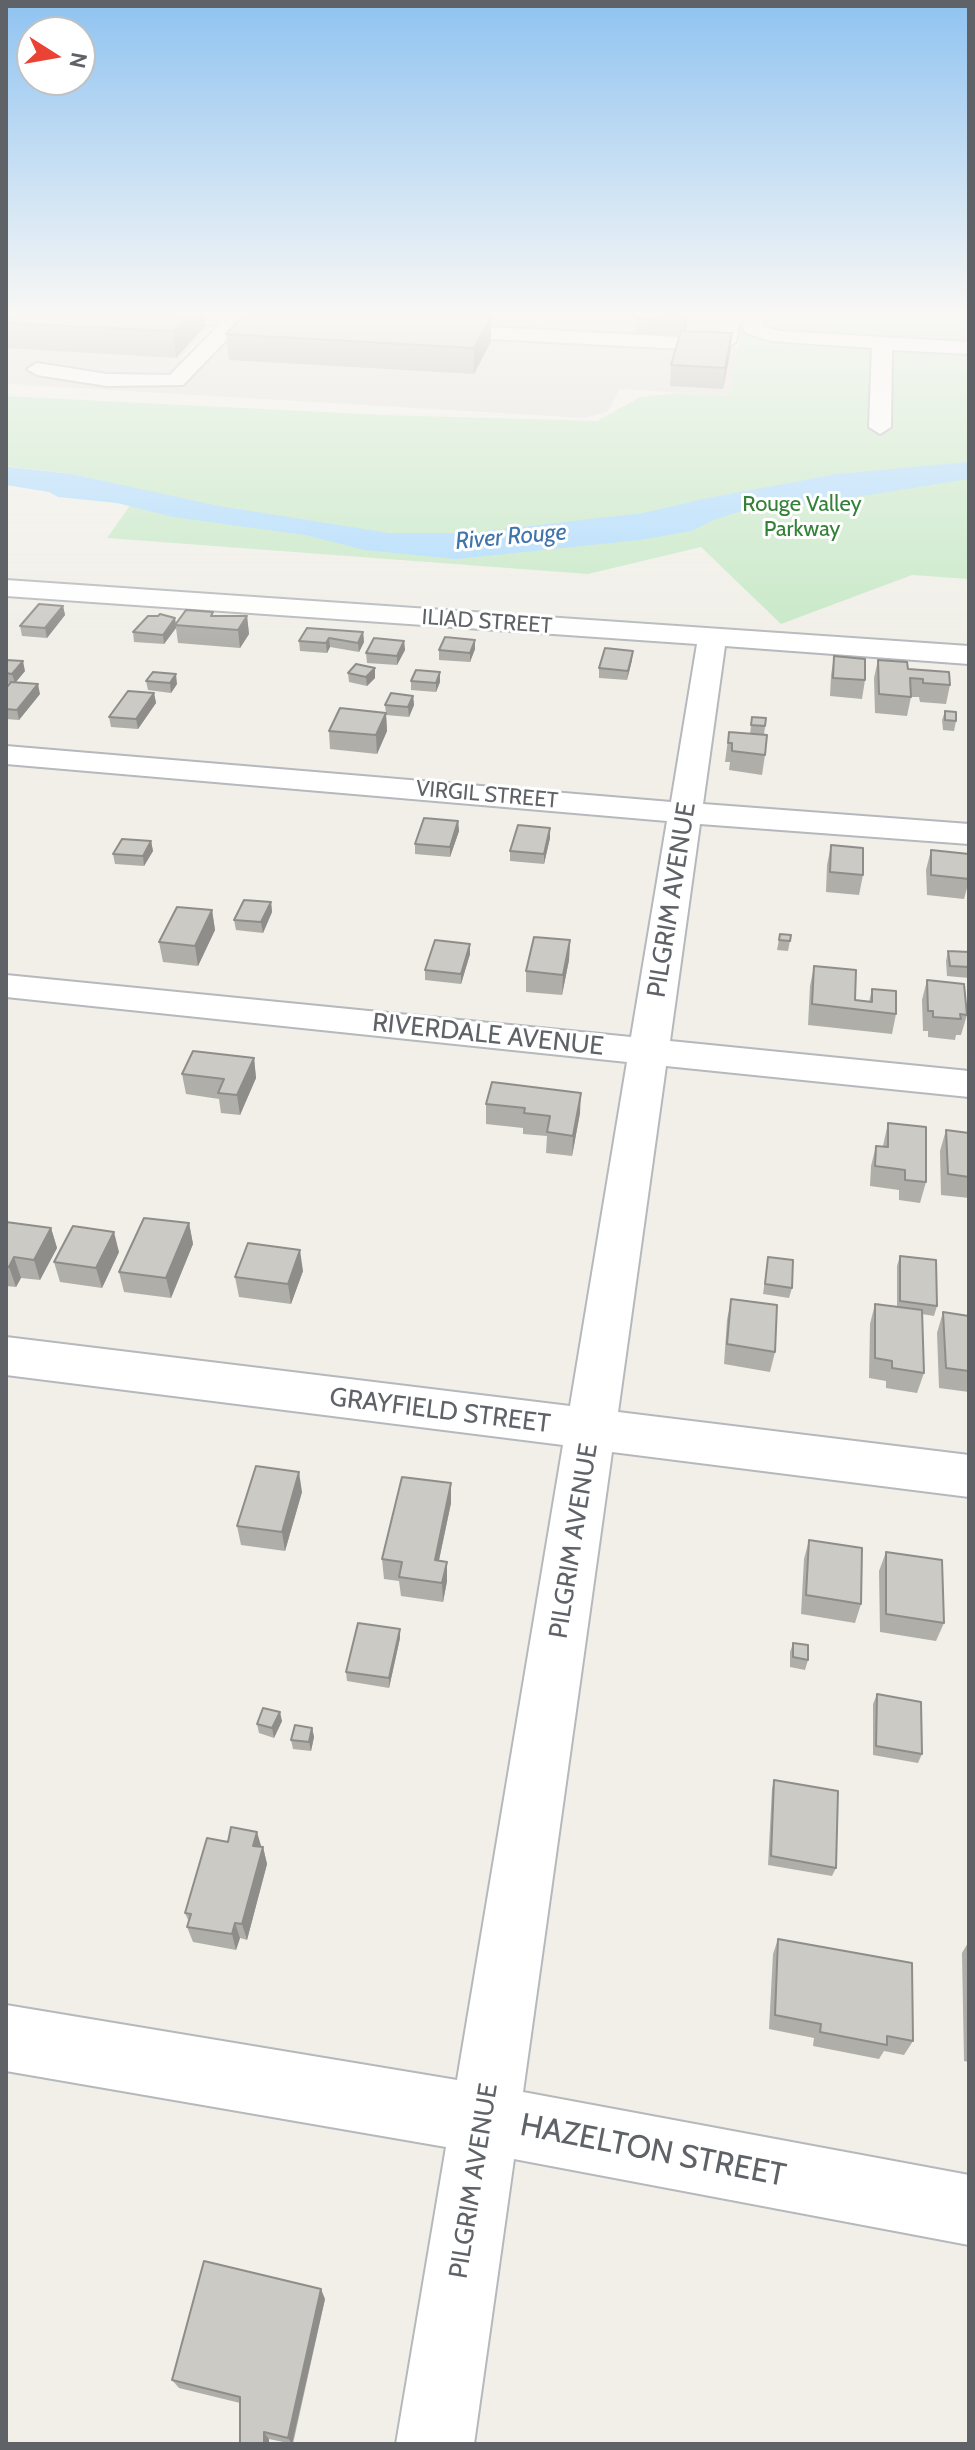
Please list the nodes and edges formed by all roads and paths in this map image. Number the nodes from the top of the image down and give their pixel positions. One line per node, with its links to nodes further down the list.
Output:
1 (6, 588): 2 (street, ILIAD STREET)
2 (712, 638): 3 (street, ILIAD STREET); 5 (street, PILGRIM AVENUE)
3 (969, 655)
4 (6, 755): 5 (street, VIRGIL STREET)
5 (685, 813): 6 (street, VIRGIL STREET); 8 (street, PILGRIM AVENUE)
6 (969, 834)
7 (6, 986): 8 (street, RIVERDALE AVENUE)
8 (649, 1052): 9 (street, RIVERDALE AVENUE); 11 (street, PILGRIM AVENUE)
9 (969, 1084)
10 (6, 1356): 11 (street, GRAYFIELD STREET)
11 (591, 1430): 12 (street, GRAYFIELD STREET); 14 (street, PILGRIM AVENUE)
12 (969, 1476)
13 (6, 2038): 14 (street, HAZELTON STREET)
14 (484, 2119): 15 (street, HAZELTON STREET); 16 (street, PILGRIM AVENUE)
15 (969, 2210)
16 (435, 2444)

